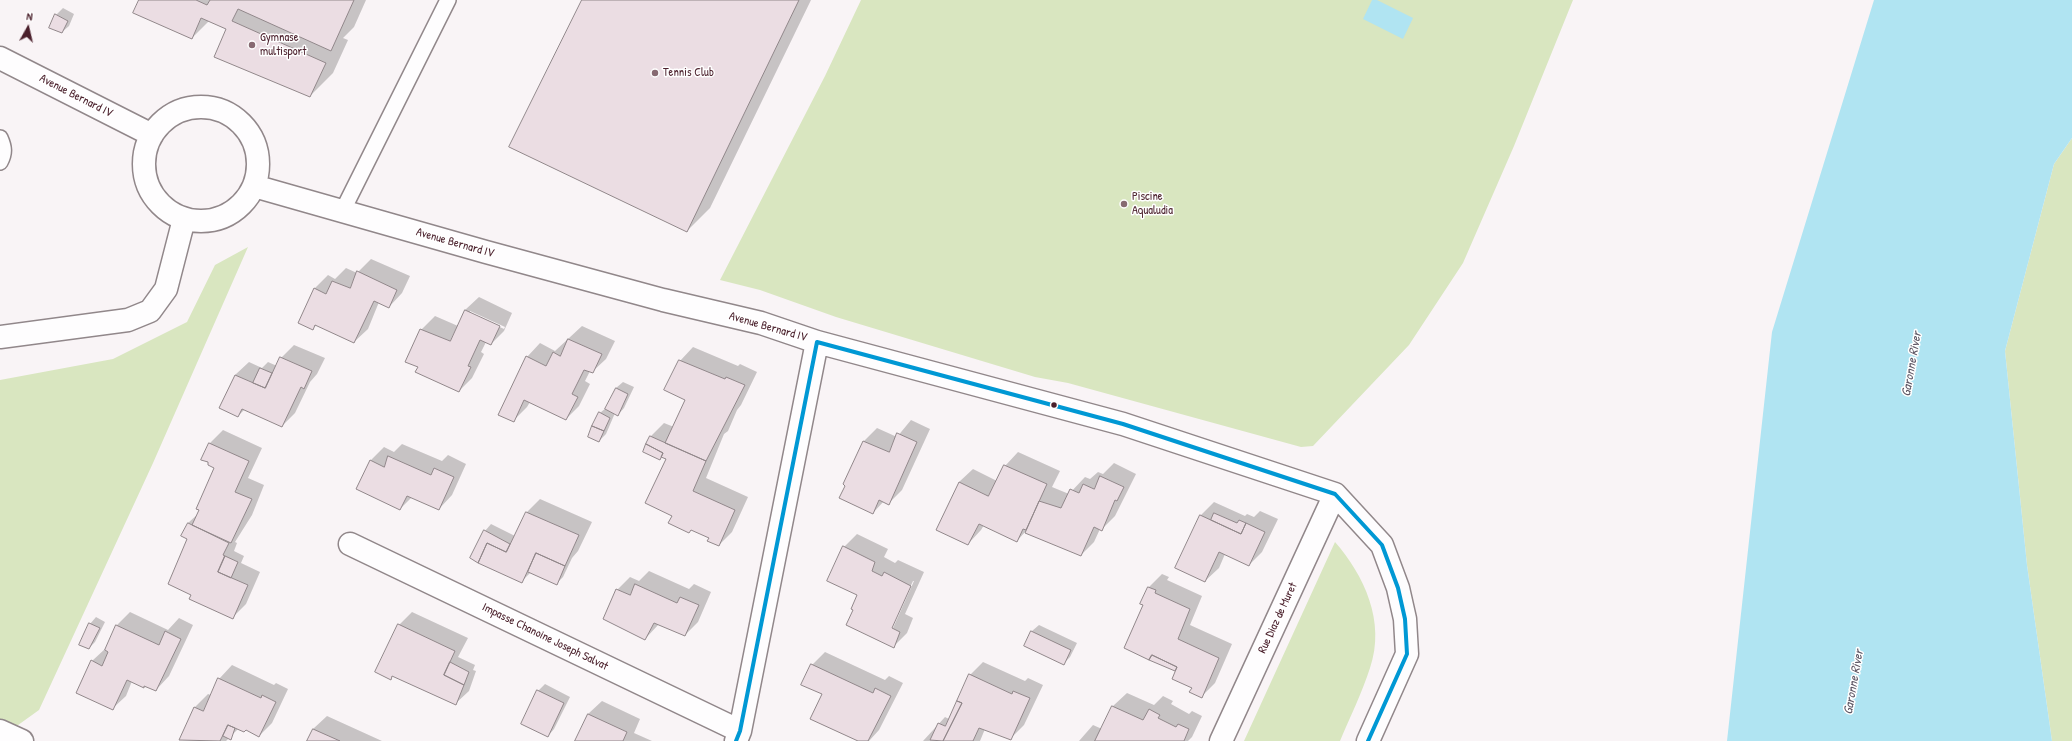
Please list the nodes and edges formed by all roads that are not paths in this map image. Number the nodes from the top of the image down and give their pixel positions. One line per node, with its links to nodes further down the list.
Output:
1 (448, 0): 7 (lane)
2 (0, 58): 3 (street, Avenue Bernard IV)
3 (152, 135): 6 (street); 8 (street)
4 (0, 138): 5 (lane)
5 (0, 162)
6 (254, 186): 7 (street, Avenue Bernard IV); 8 (street)
7 (342, 212): 10 (street, Avenue Bernard IV)
8 (184, 218): 9 (street)
9 (0, 337)
10 (817, 342): 11 (street, Avenue Bernard IV); 14 (street)
11 (1335, 494): 16 (street, Rue Diaz de Muret); 17 (street, Avenue Bernard IV)
12 (350, 544): 14 (street, Impasse Chanoine Joseph Salvat)
13 (0, 731): 15 (street)
14 (738, 736)
15 (22, 741)
16 (1221, 741)
17 (1368, 741)

